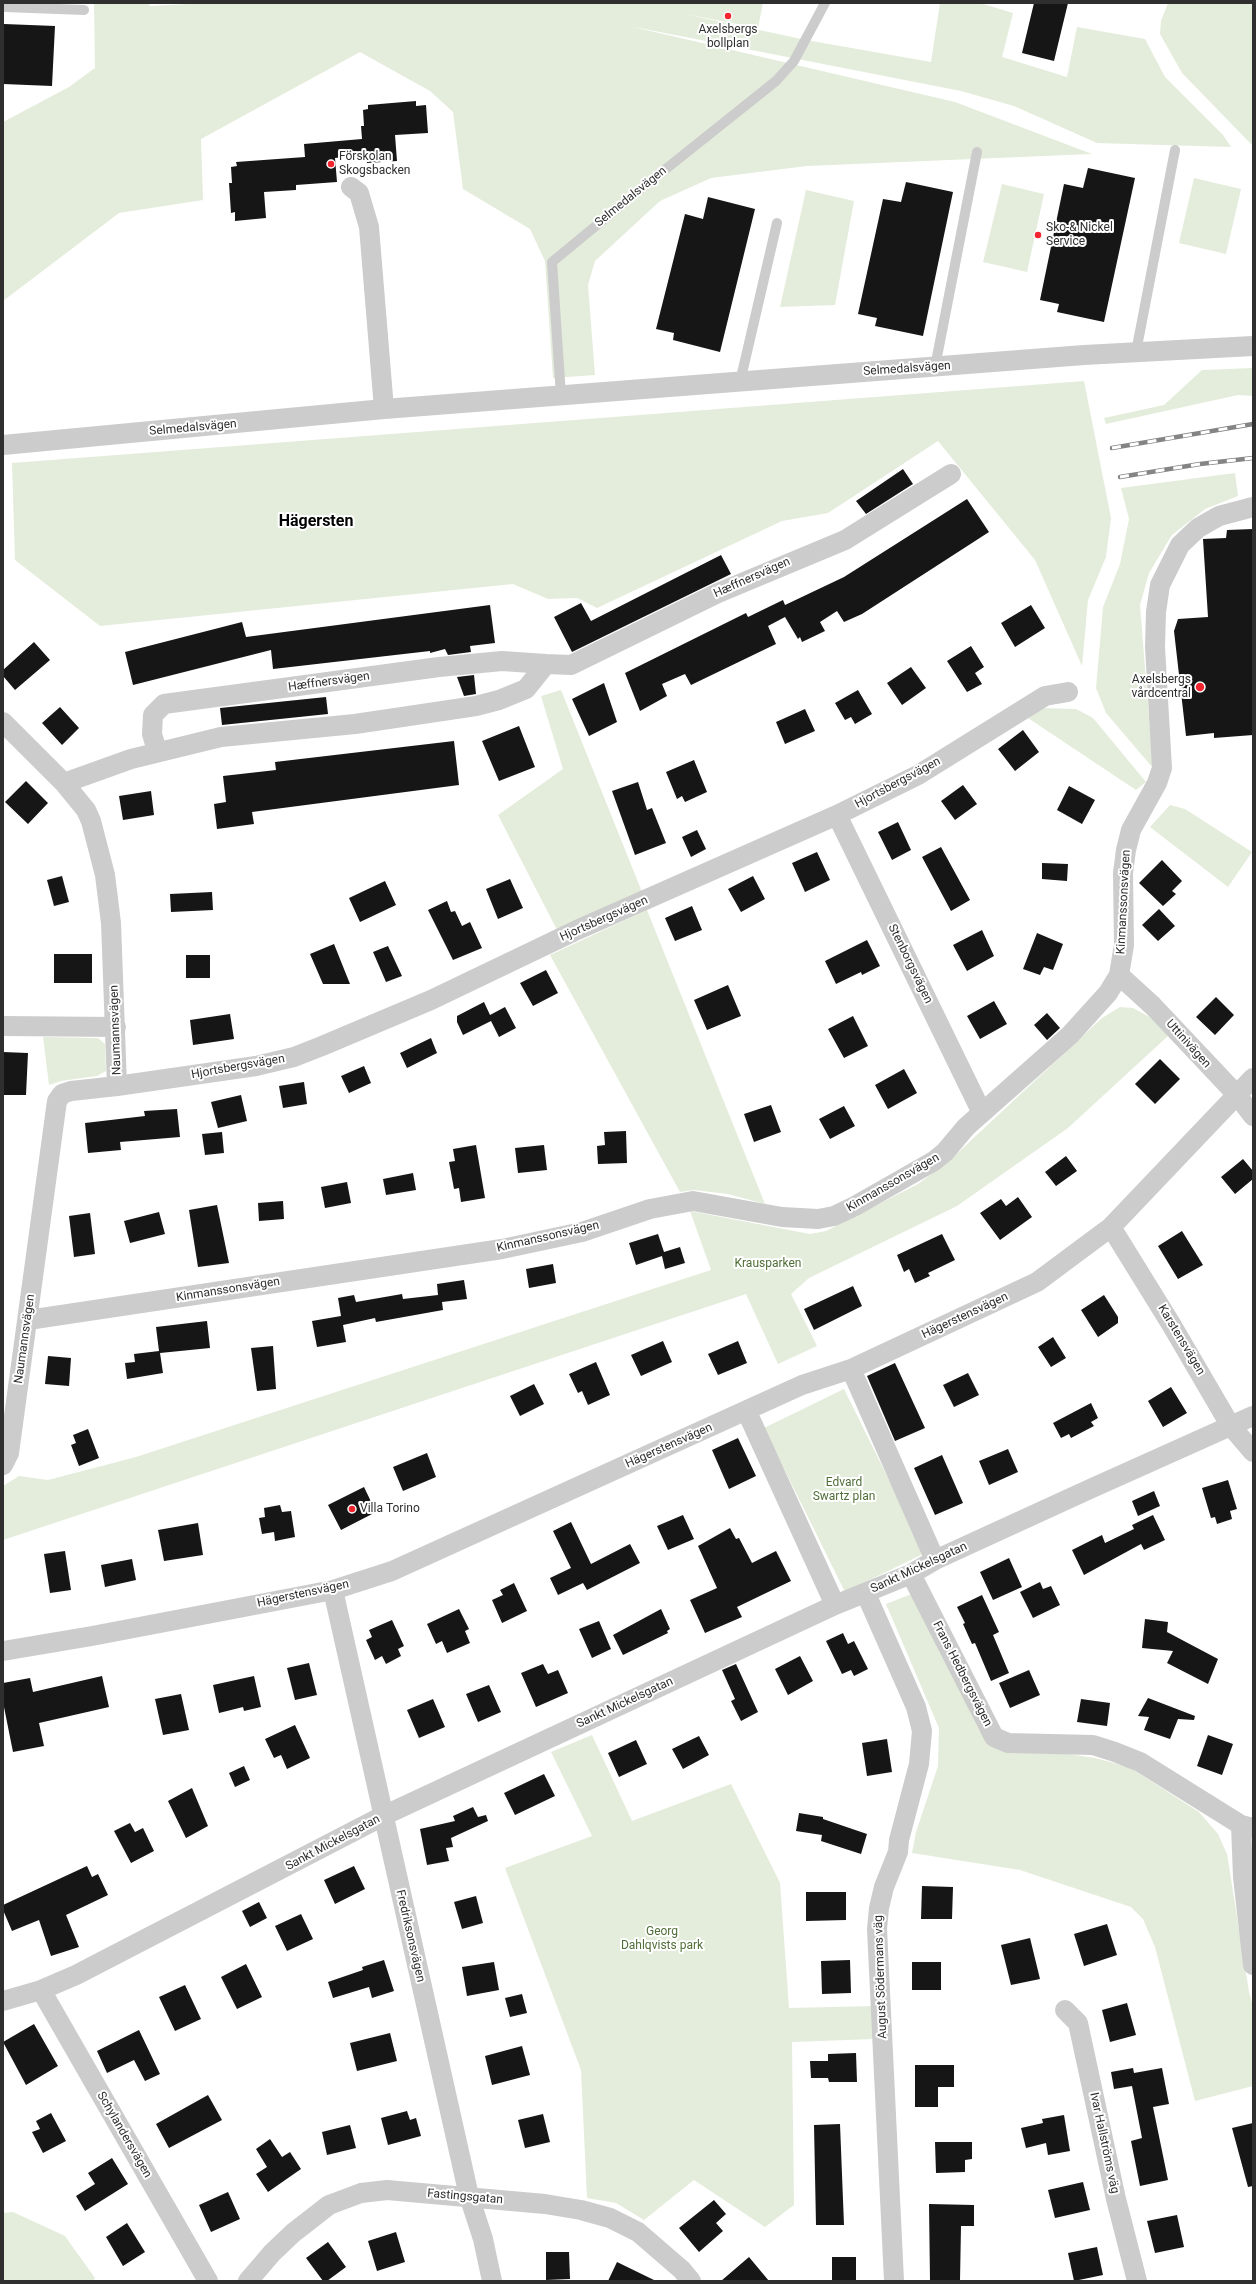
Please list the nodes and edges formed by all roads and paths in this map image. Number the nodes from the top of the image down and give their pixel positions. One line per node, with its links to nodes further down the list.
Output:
1 (4, 3): 3 (lane)
2 (825, 3): 12 (lane, Selmedalsvägen)
3 (84, 10)
4 (1175, 150): 9 (lane)
5 (977, 152): 10 (lane)
6 (351, 187): 13 (street)
7 (777, 223): 11 (lane)
8 (1253, 346): 9 (street, Selmedalsvägen)
9 (1136, 352): 10 (street, Selmedalsvägen)
10 (935, 367): 11 (street, Selmedalsvägen)
11 (740, 382): 12 (street, Selmedalsvägen)
12 (561, 396): 13 (street, Selmedalsvägen)
13 (384, 409): 14 (street, Selmedalsvägen)
14 (3, 445)
15 (951, 474): 17 (street, Hæffnersvägen)
16 (1253, 506): 23 (street, Kinmanssonsvägen)
17 (546, 664): 20 (street); 20 (street, Hæffnersvägen)
18 (1068, 692): 22 (street, Hjortsbergsvägen)
19 (3, 722): 21 (street, Naumannsvägen)
20 (157, 751): 21 (street)
21 (64, 783): 25 (street, Naumannsvägen)
22 (837, 815): 27 (street, Hjortsbergsvägen); 29 (street, Stenborgsvägen)
23 (1119, 975): 28 (street, Uttinivägen); 29 (street, Kinmanssonsvägen)
24 (3, 1026): 25 (street)
25 (116, 1027): 27 (street, Naumannsvägen)
26 (1253, 1078): 28 (street, Hägerstensvägen)
27 (118, 1086): 32 (street, Naumannsvägen)
28 (1237, 1095): 30 (street, Uttinivägen); 31 (street, Hägerstensvägen)
29 (982, 1113): 32 (street, Kinmanssonsvägen)
30 (1253, 1116)
31 (1111, 1227): 33 (street, Hägerstensvägen); 36 (street, Karstensvägen)
32 (28, 1320): 38 (street, Naumannsvägen)
33 (851, 1369): 34 (street, Hägerstensvägen); 39 (street)
34 (747, 1412): 41 (street, Hägerstensvägen); 43 (street)
35 (1253, 1416): 36 (street, Sankt Mickelsgatan)
36 (1230, 1425): 37 (street, Karstensvägen); 39 (street, Sankt Mickelsgatan)
37 (1253, 1452)
38 (3, 1465)
39 (935, 1560): 40 (street, Sankt Mickelsgatan)
40 (911, 1574): 42 (street, Sankt Mickelsgatan); 46 (street, Frans Hedbergsvägen)
41 (333, 1590): 44 (street, Hägerstensvägen); 45 (street, Fredriksonsvägen)
42 (866, 1594): 43 (street, Sankt Mickelsgatan); 56 (street, August Södermans väg)
43 (835, 1605): 45 (street, Sankt Mickelsgatan)
44 (3, 1651)
45 (383, 1816): 48 (street, Sankt Mickelsgatan); 51 (street, Fredriksonsvägen)
46 (1247, 1826): 47 (street)
47 (1253, 1965)
48 (40, 1990): 49 (street, Sankt Mickelsgatan); 52 (street, Schylandersvägen)
49 (3, 2001)
50 (1065, 2010): 57 (street, Ivar Hallströms väg)
51 (469, 2196): 53 (street, Fastingsgatan); 54 (street, Fredriksonsvägen); 55 (street, Fastingsgatan)
52 (208, 2281)
53 (248, 2281)
54 (492, 2281)
55 (692, 2281)
56 (894, 2281)
57 (1137, 2281)

